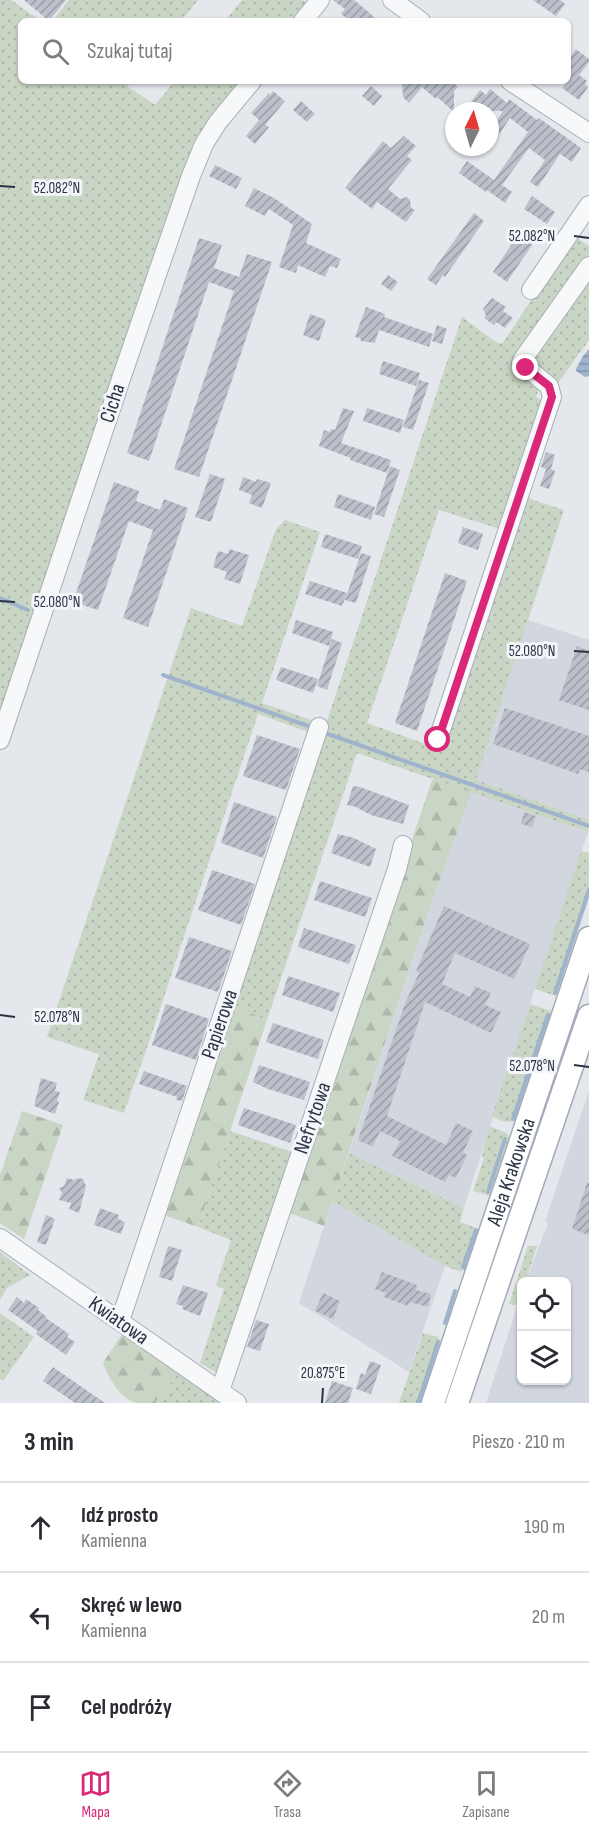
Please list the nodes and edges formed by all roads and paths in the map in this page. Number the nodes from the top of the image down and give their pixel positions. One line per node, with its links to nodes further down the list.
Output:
1 (320, 0): 3 (street)
2 (392, 0): 4 (street)
3 (305, 18)
4 (417, 18)
5 (250, 84): 12 (street, Cicha)
6 (515, 84): 7 (street)
7 (589, 133)
8 (589, 205): 10 (street)
9 (589, 266): 13 (street)
10 (531, 290)
11 (319, 727): 18 (street, Papierowa)
12 (0, 740)
13 (438, 740)
14 (403, 845): 19 (street, Nefrytowa)
15 (589, 938): 21 (main road, Aleja Krakowska)
16 (589, 1016): 22 (main road, Aleja Krakowska)
17 (0, 1238): 18 (street, Kwiatowa)
18 (120, 1321): 19 (street, Kwiatowa)
19 (220, 1391): 20 (street, Kwiatowa)
20 (237, 1403)
21 (433, 1403)
22 (457, 1403)

